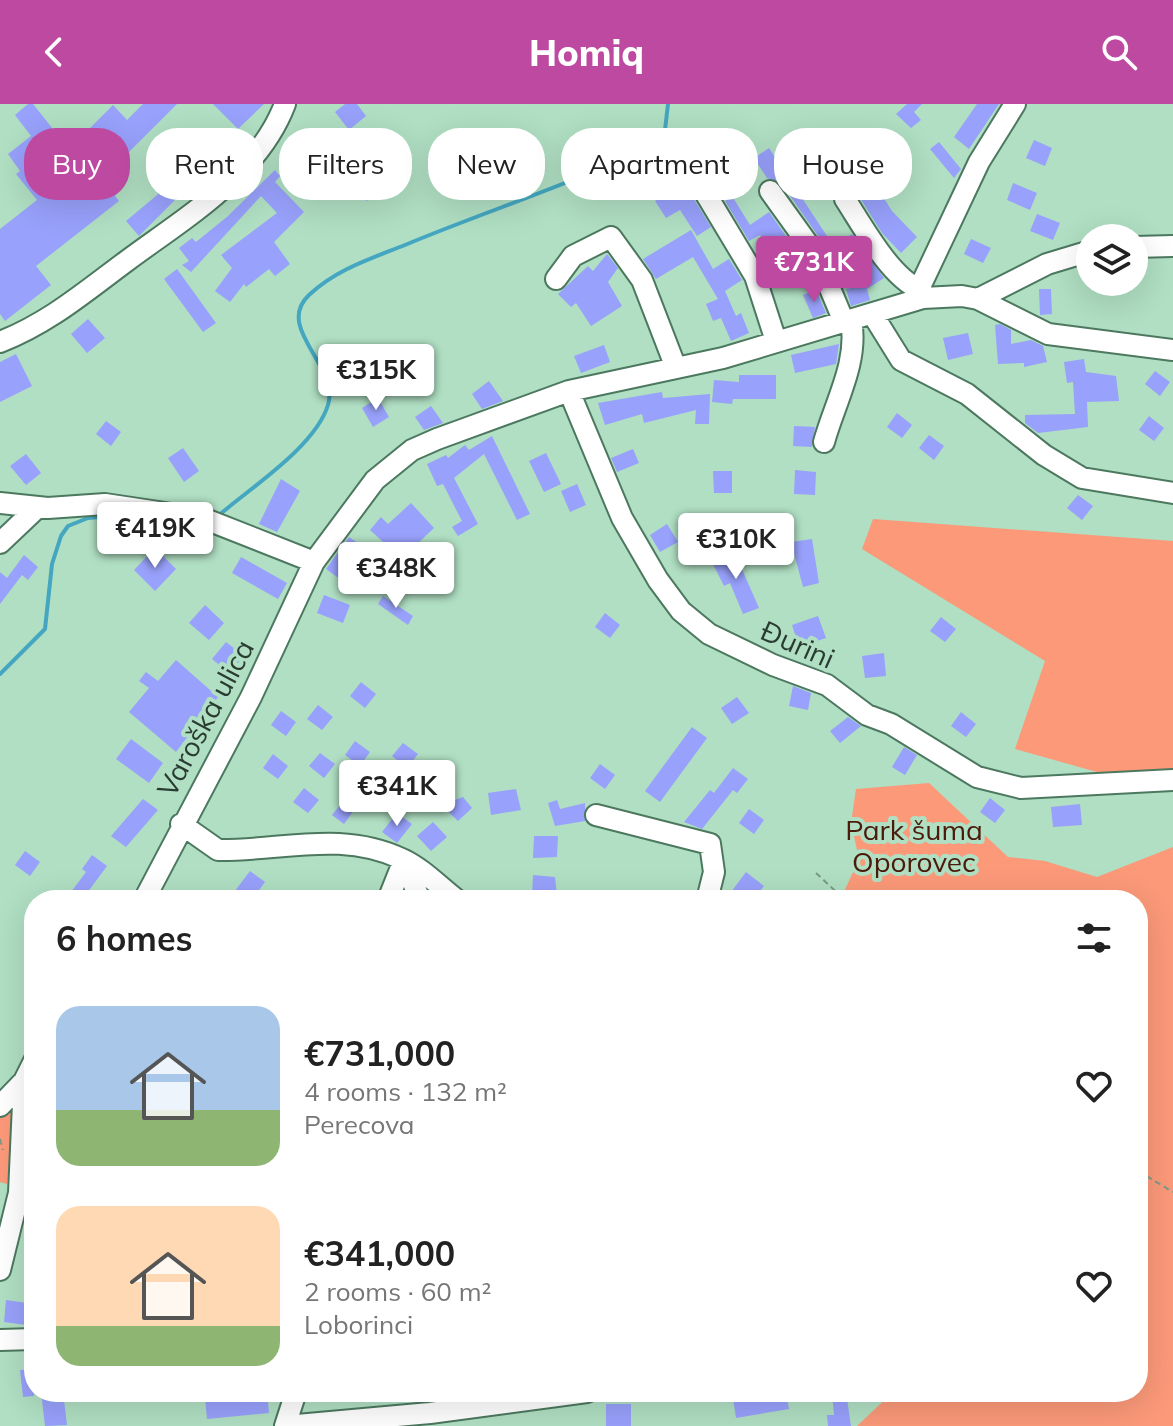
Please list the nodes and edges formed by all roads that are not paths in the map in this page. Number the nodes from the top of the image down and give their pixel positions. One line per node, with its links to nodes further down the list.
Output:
1 (285, 104): 15 (street)
2 (1015, 104): 10 (street)
3 (770, 191): 13 (street)
4 (709, 200): 14 (street)
5 (846, 200): 10 (street)
6 (1173, 246): 7 (street)
7 (1148, 247)
8 (1076, 255): 11 (street)
9 (556, 279): 17 (street)
10 (921, 293): 11 (street, Varoška ulica); 12 (street, Varoška ulica)
11 (978, 299): 16 (street)
12 (873, 315): 13 (street, Varoška ulica); 20 (street)
13 (848, 321): 14 (street, Varoška ulica); 19 (street)
14 (776, 341): 17 (street, Varoška ulica)
15 (0, 342)
16 (1173, 350)
17 (676, 368): 18 (street, Varoška ulica)
18 (569, 391): 24 (street, Varoška ulica); 25 (street, Đurini)
19 (824, 442)
20 (1173, 493)
21 (0, 503): 22 (street)
22 (38, 507): 23 (street); 24 (street)
23 (0, 543)
24 (314, 562): 27 (street, Varoška ulica)
25 (1173, 780)
26 (596, 815): 33 (street)
27 (181, 824): 28 (street); 29 (street, Varoška ulica)
28 (403, 864): 30 (street); 31 (street); 32 (street)
29 (149, 890)
30 (392, 890)
31 (416, 890)
32 (442, 890)
33 (710, 890)
34 (24, 1081): 35 (street); 36 (street)
35 (0, 1106)
36 (0, 1270)
37 (24, 1339): 38 (street)
38 (0, 1340)
39 (293, 1402): 41 (street)
40 (512, 1402): 41 (street)
41 (285, 1426)

